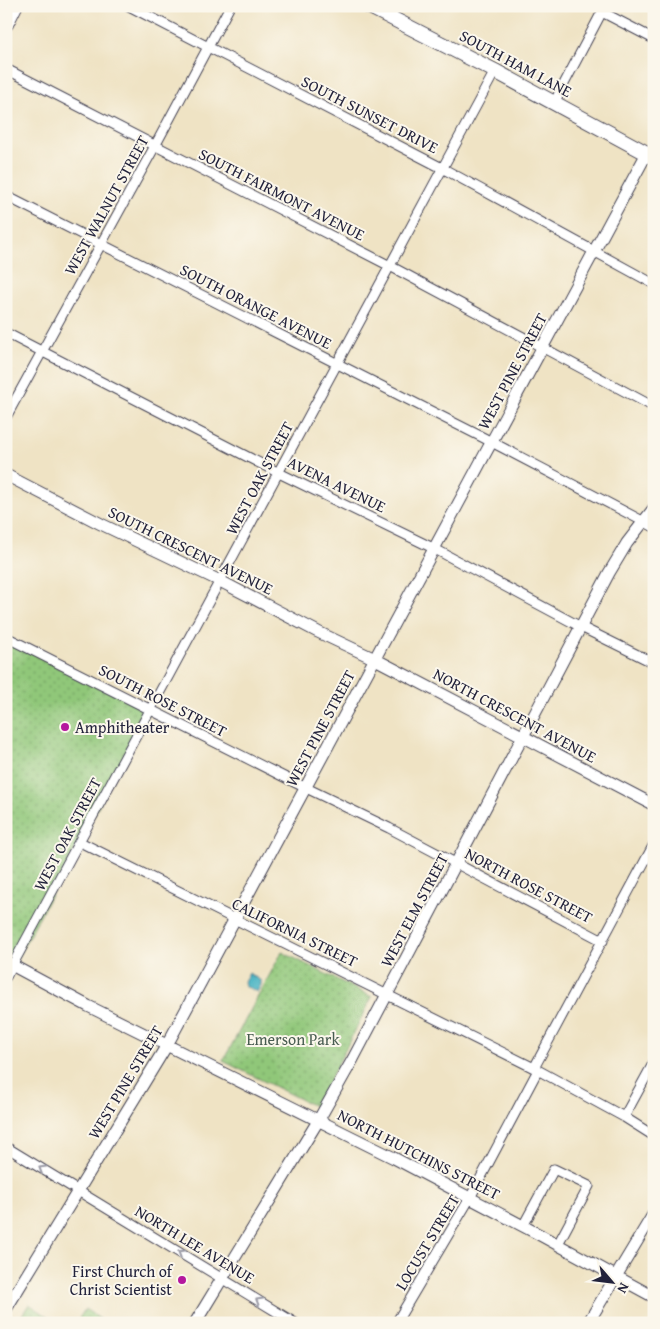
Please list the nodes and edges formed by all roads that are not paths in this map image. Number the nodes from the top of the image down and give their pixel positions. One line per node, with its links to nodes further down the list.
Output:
1 (15, 6): 6 (main road)
2 (129, 6): 8 (street, SOUTH SUNSET DRIVE)
3 (230, 6): 8 (street, WEST WALNUT STREET)
4 (368, 6): 10 (main road, SOUTH HAM LANE)
5 (604, 9): 7 (street); 11 (street)
6 (6, 24)
7 (654, 39)
8 (208, 47): 12 (street, WEST WALNUT STREET); 14 (street, SOUTH SUNSET DRIVE)
9 (6, 70): 12 (street, SOUTH FAIRMONT AVENUE)
10 (495, 71): 11 (main road, SOUTH HAM LANE); 14 (street, WEST OAK STREET)
11 (554, 103): 13 (main road, SOUTH HAM LANE)
12 (155, 146): 16 (street, WEST WALNUT STREET); 18 (street, SOUTH FAIRMONT AVENUE)
13 (650, 155): 17 (street, WEST PINE STREET)
14 (442, 168): 17 (street, SOUTH SUNSET DRIVE); 18 (street, WEST OAK STREET)
15 (6, 196): 16 (street, SOUTH ORANGE AVENUE)
16 (102, 244): 22 (street, WEST WALNUT STREET); 23 (street, SOUTH ORANGE AVENUE)
17 (595, 251): 19 (street, SOUTH SUNSET DRIVE); 21 (street, WEST PINE STREET)
18 (390, 266): 21 (street, SOUTH FAIRMONT AVENUE); 23 (street, WEST OAK STREET)
19 (654, 284)
20 (6, 333): 22 (street, AVENA AVENUE)
21 (543, 348): 24 (street, SOUTH FAIRMONT AVENUE); 26 (street, WEST PINE STREET)
22 (42, 352): 25 (street, WEST WALNUT STREET); 27 (street, AVENA AVENUE)
23 (337, 364): 26 (street, SOUTH ORANGE AVENUE); 27 (street, WEST OAK STREET)
24 (654, 407)
25 (6, 417)
26 (492, 442): 30 (street, SOUTH ORANGE AVENUE); 32 (street, WEST PINE STREET)
27 (279, 472): 32 (street, AVENA AVENUE); 33 (street, WEST OAK STREET)
28 (6, 475): 33 (street, SOUTH CRESCENT AVENUE)
29 (654, 508): 30 (street, WEST ELM STREET)
30 (643, 522): 31 (street, SOUTH ORANGE AVENUE); 34 (street, WEST ELM STREET)
31 (654, 527)
32 (435, 549): 34 (street, AVENA AVENUE); 37 (street, WEST PINE STREET)
33 (220, 581): 36 (street, SOUTH CRESCENT AVENUE); 39 (street, WEST OAK STREET)
34 (580, 626): 38 (street, AVENA AVENUE); 40 (street, WEST ELM STREET)
35 (6, 638): 39 (street, SOUTH ROSE STREET)
36 (361, 653): 37 (street, NORTH CRESCENT AVENUE)
37 (375, 660): 40 (street, NORTH CRESCENT AVENUE); 41 (street, WEST PINE STREET)
38 (654, 663)
39 (150, 710): 41 (street, SOUTH ROSE STREET); 43 (street, WEST OAK STREET)
40 (522, 738): 42 (street, NORTH CRESCENT AVENUE); 45 (street, WEST ELM STREET)
41 (306, 788): 45 (street, NORTH ROSE STREET); 46 (street, WEST PINE STREET)
42 (654, 805)
43 (80, 842): 46 (street, CALIFORNIA STREET); 48 (street, WEST OAK STREET)
44 (654, 844): 47 (street, LOCUST STREET)
45 (457, 865): 47 (street, NORTH ROSE STREET); 50 (street, WEST ELM STREET)
46 (235, 920): 50 (street, CALIFORNIA STREET); 51 (street, WEST PINE STREET)
47 (603, 941): 53 (street, LOCUST STREET)
48 (10, 964): 49 (street, WEST OAK STREET); 51 (street, NORTH HUTCHINS STREET)
49 (6, 977)
50 (387, 994): 53 (street, CALIFORNIA STREET); 55 (street, WEST ELM STREET)
51 (167, 1045): 55 (street, NORTH HUTCHINS STREET); 58 (street, WEST PINE STREET)
52 (654, 1062): 54 (street)
53 (536, 1069): 54 (street, CALIFORNIA STREET); 59 (street, LOCUST STREET)
54 (624, 1117): 56 (street, CALIFORNIA STREET)
55 (318, 1122): 59 (street, NORTH HUTCHINS STREET); 64 (street, WEST ELM STREET)
56 (654, 1136)
57 (6, 1147): 58 (street, NORTH LEE AVENUE, one-way to 57)
58 (78, 1191): 64 (street, NORTH LEE AVENUE, one-way to 58); 66 (street, WEST PINE STREET)
59 (470, 1198): 61 (street, NORTH HUTCHINS STREET); 69 (street, LOCUST STREET)
60 (654, 1213): 63 (street)
61 (523, 1226): 62 (street, NORTH HUTCHINS STREET); 62 (street)
62 (558, 1244): 63 (street, NORTH HUTCHINS STREET)
63 (616, 1276): 65 (street, NORTH HUTCHINS STREET); 70 (street)
64 (222, 1278): 67 (street, WEST ELM STREET); 68 (street, NORTH LEE AVENUE, one-way to 64)
65 (654, 1297)
66 (6, 1309)
67 (196, 1323)
68 (296, 1323)
69 (396, 1323)
70 (588, 1323)

